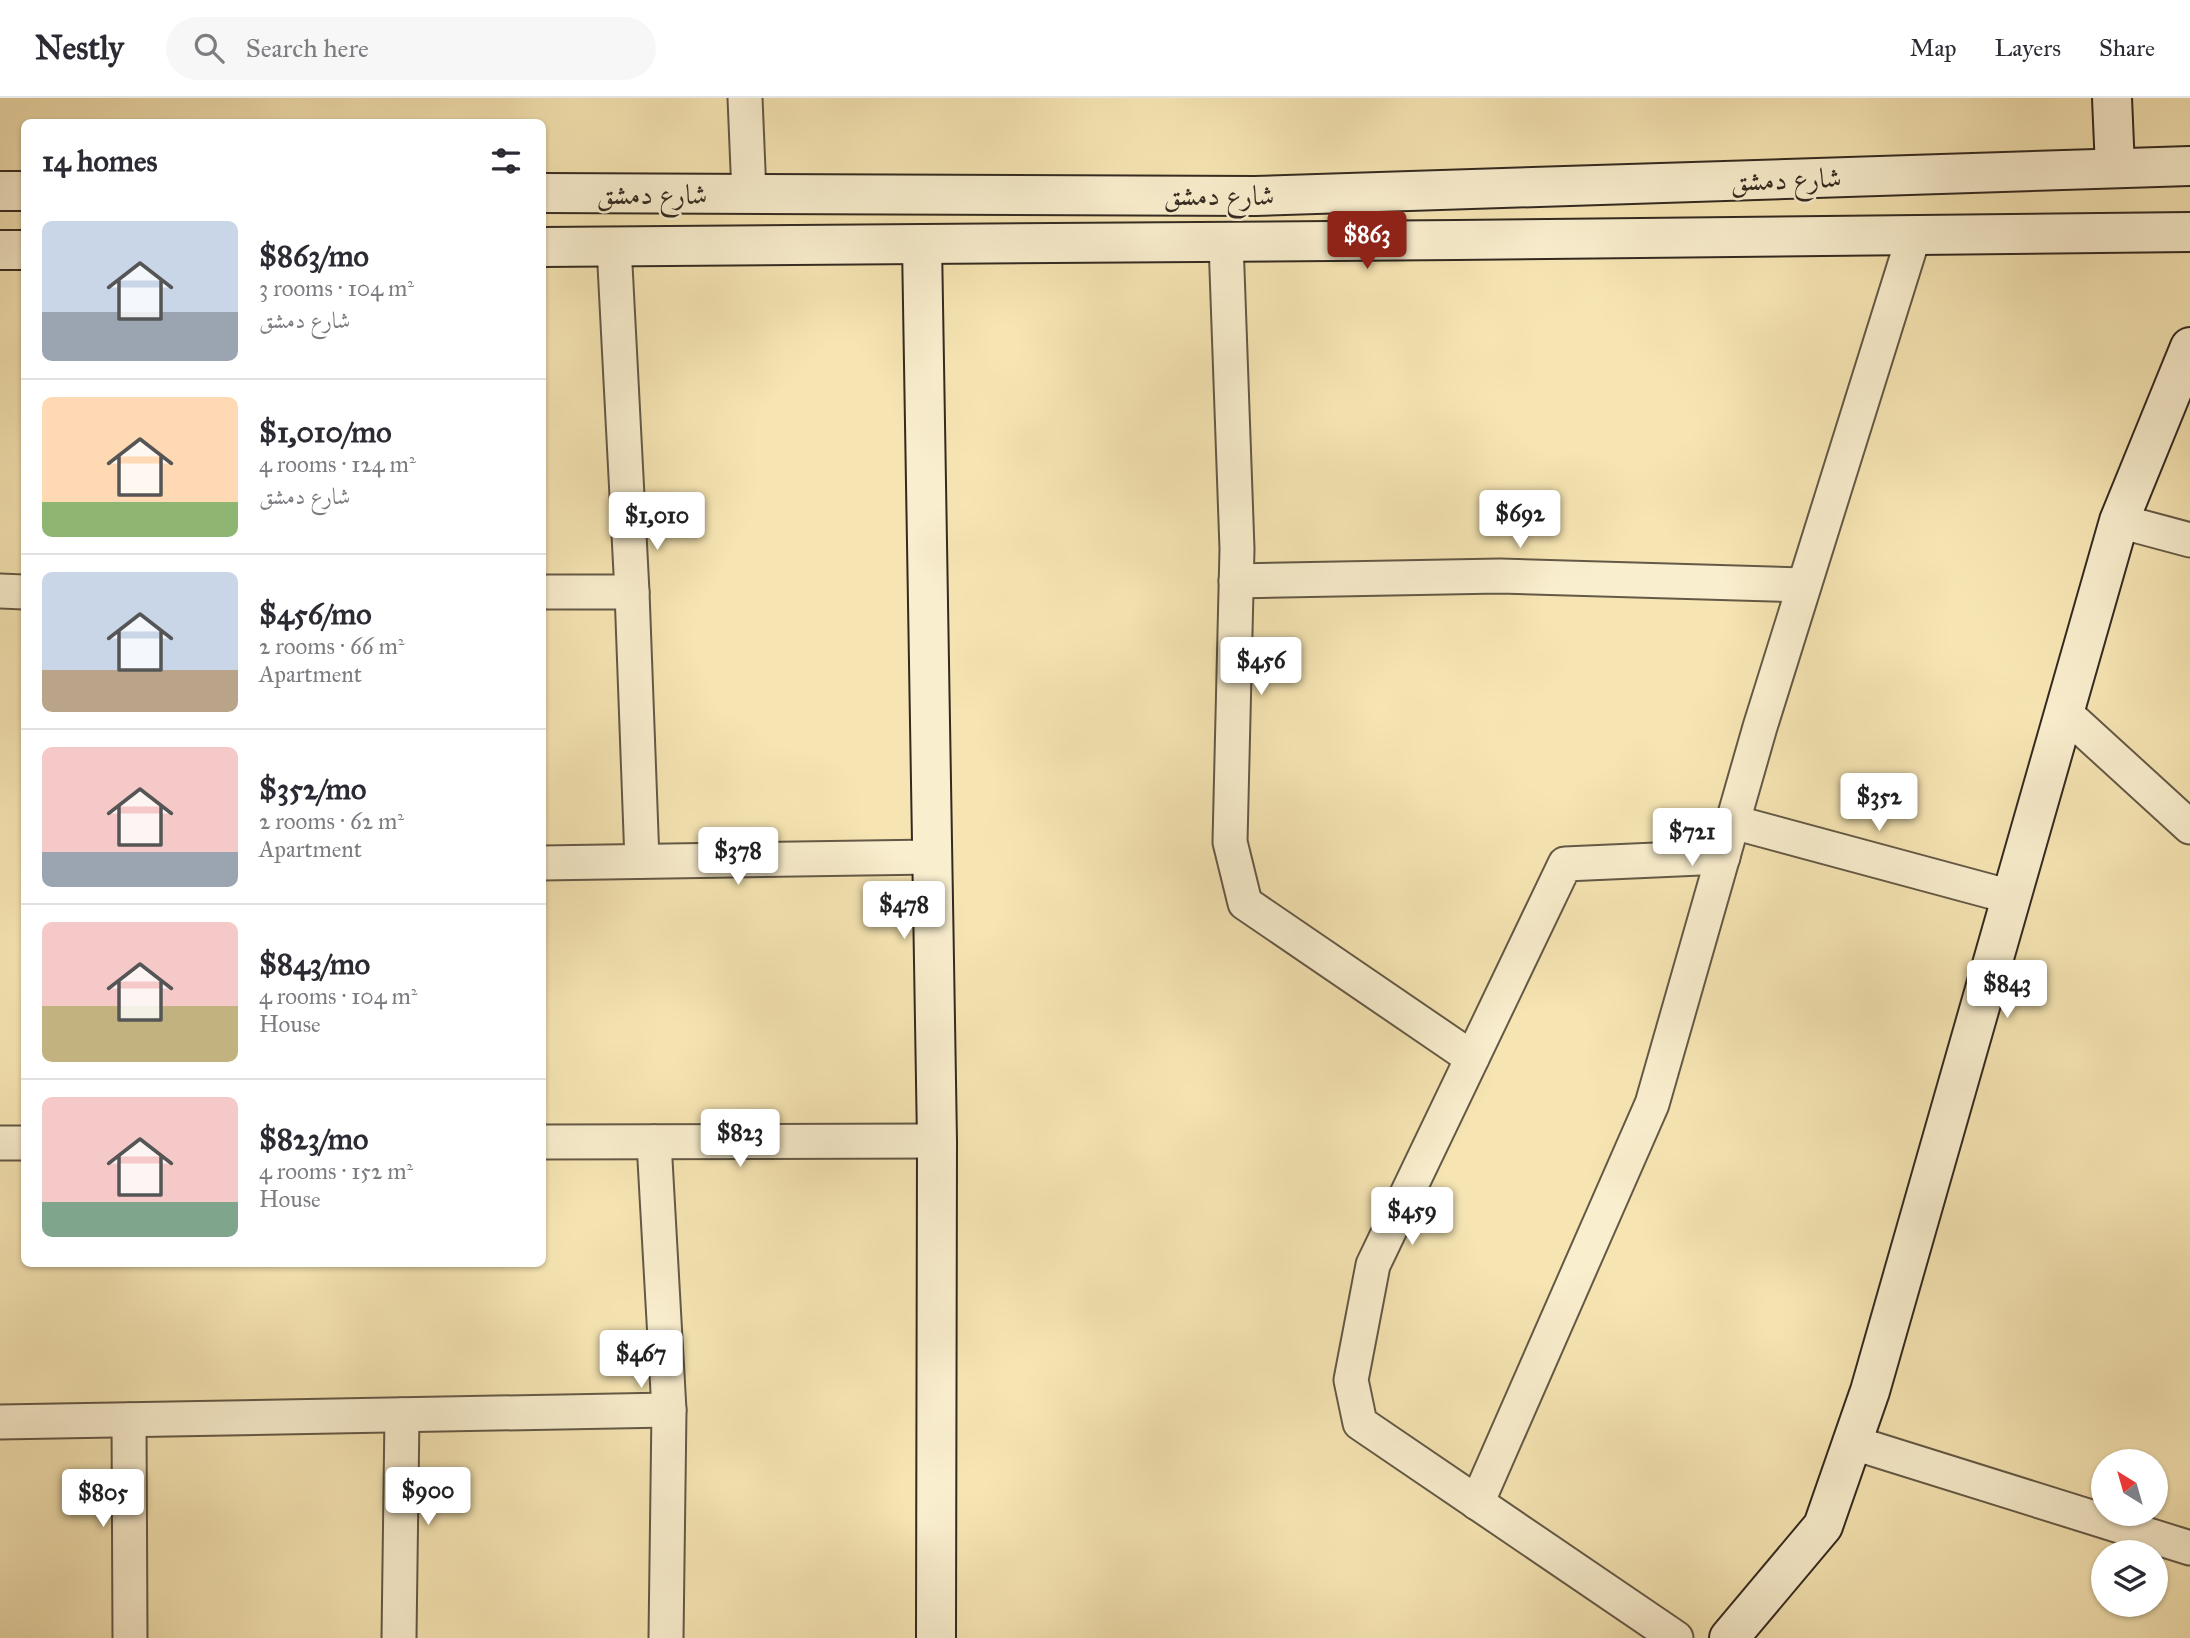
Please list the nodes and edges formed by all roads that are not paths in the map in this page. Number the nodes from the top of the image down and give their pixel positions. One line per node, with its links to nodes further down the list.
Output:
1 (745, 98): 9 (street)
2 (2112, 98): 4 (main road)
3 (2190, 166): 4 (main road, شارع دمشق)
4 (2115, 168): 5 (main road, شارع دمشق)
5 (1456, 190): 9 (main road, شارع دمشق); 12 (main road)
6 (0, 191): 7 (main road)
7 (21, 191)
8 (546, 193): 9 (main road, شارع دمشق)
9 (749, 194)
10 (2190, 232): 11 (main road, شارع دمشق)
11 (1914, 235): 12 (main road, شارع دمشق); 23 (street)
12 (1456, 240): 13 (main road, شارع دمشق)
13 (1226, 242): 14 (main road, شارع دمشق); 22 (street)
14 (922, 244): 15 (main road, شارع دمشق); 31 (main road)
15 (614, 246): 16 (main road, شارع دمشق); 27 (street)
16 (546, 247)
17 (0, 250): 18 (main road)
18 (21, 250)
19 (2190, 347): 20 (main road)
20 (2119, 521): 21 (street); 28 (main road)
21 (2190, 540)
22 (1236, 582): 23 (street); 36 (street)
23 (1804, 585): 29 (street)
24 (0, 591): 25 (street)
25 (21, 592)
26 (546, 592): 27 (street)
27 (632, 592): 33 (street)
28 (2064, 712): 30 (street); 35 (main road)
29 (1733, 822): 32 (street); 35 (street)
30 (2190, 827)
31 (932, 857): 33 (street); 37 (main road)
32 (1723, 858): 36 (street); 47 (street)
33 (642, 861): 34 (street)
34 (546, 863)
35 (2011, 897): 46 (main road)
36 (1472, 1058): 47 (street)
37 (937, 1141): 39 (street); 52 (main road)
38 (546, 1142): 39 (street)
39 (654, 1142): 42 (street)
40 (0, 1143): 41 (street)
41 (21, 1143)
42 (669, 1410): 43 (street); 51 (street)
43 (401, 1415): 44 (street); 50 (street)
44 (130, 1420): 45 (street); 49 (street)
45 (0, 1422)
46 (1851, 1442): 48 (street); 54 (main road)
47 (1477, 1503): 53 (street)
48 (2190, 1548)
49 (131, 1638)
50 (399, 1638)
51 (666, 1638)
52 (936, 1638)
53 (1676, 1638)
54 (1729, 1638)

